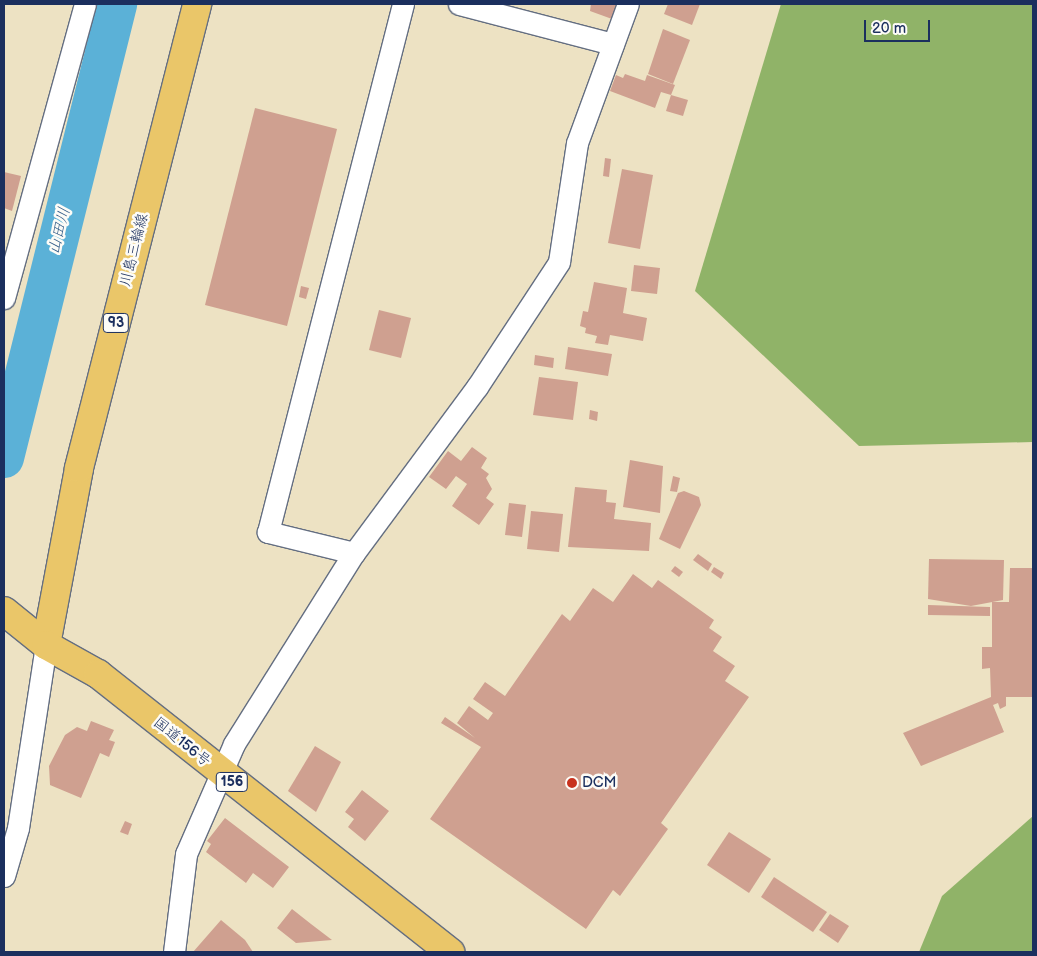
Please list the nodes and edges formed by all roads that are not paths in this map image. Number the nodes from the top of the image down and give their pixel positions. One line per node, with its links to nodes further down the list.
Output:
1 (85, 4): 7 (street)
2 (197, 4): 11 (main road, 川島三輪線 / 93)
3 (403, 4): 9 (street)
4 (459, 4): 6 (street)
5 (628, 4): 6 (street)
6 (613, 44): 9 (street)
7 (13, 228): 8 (street)
8 (4, 298)
9 (354, 553): 12 (street)
10 (8, 614): 11 (main road, 国道156号 / 156)
11 (46, 645): 12 (main road, 国道156号 / 156); 13 (street)
12 (219, 772): 14 (street); 15 (main road, 国道156号 / 156)
13 (4, 876)
14 (174, 952)
15 (450, 952)

